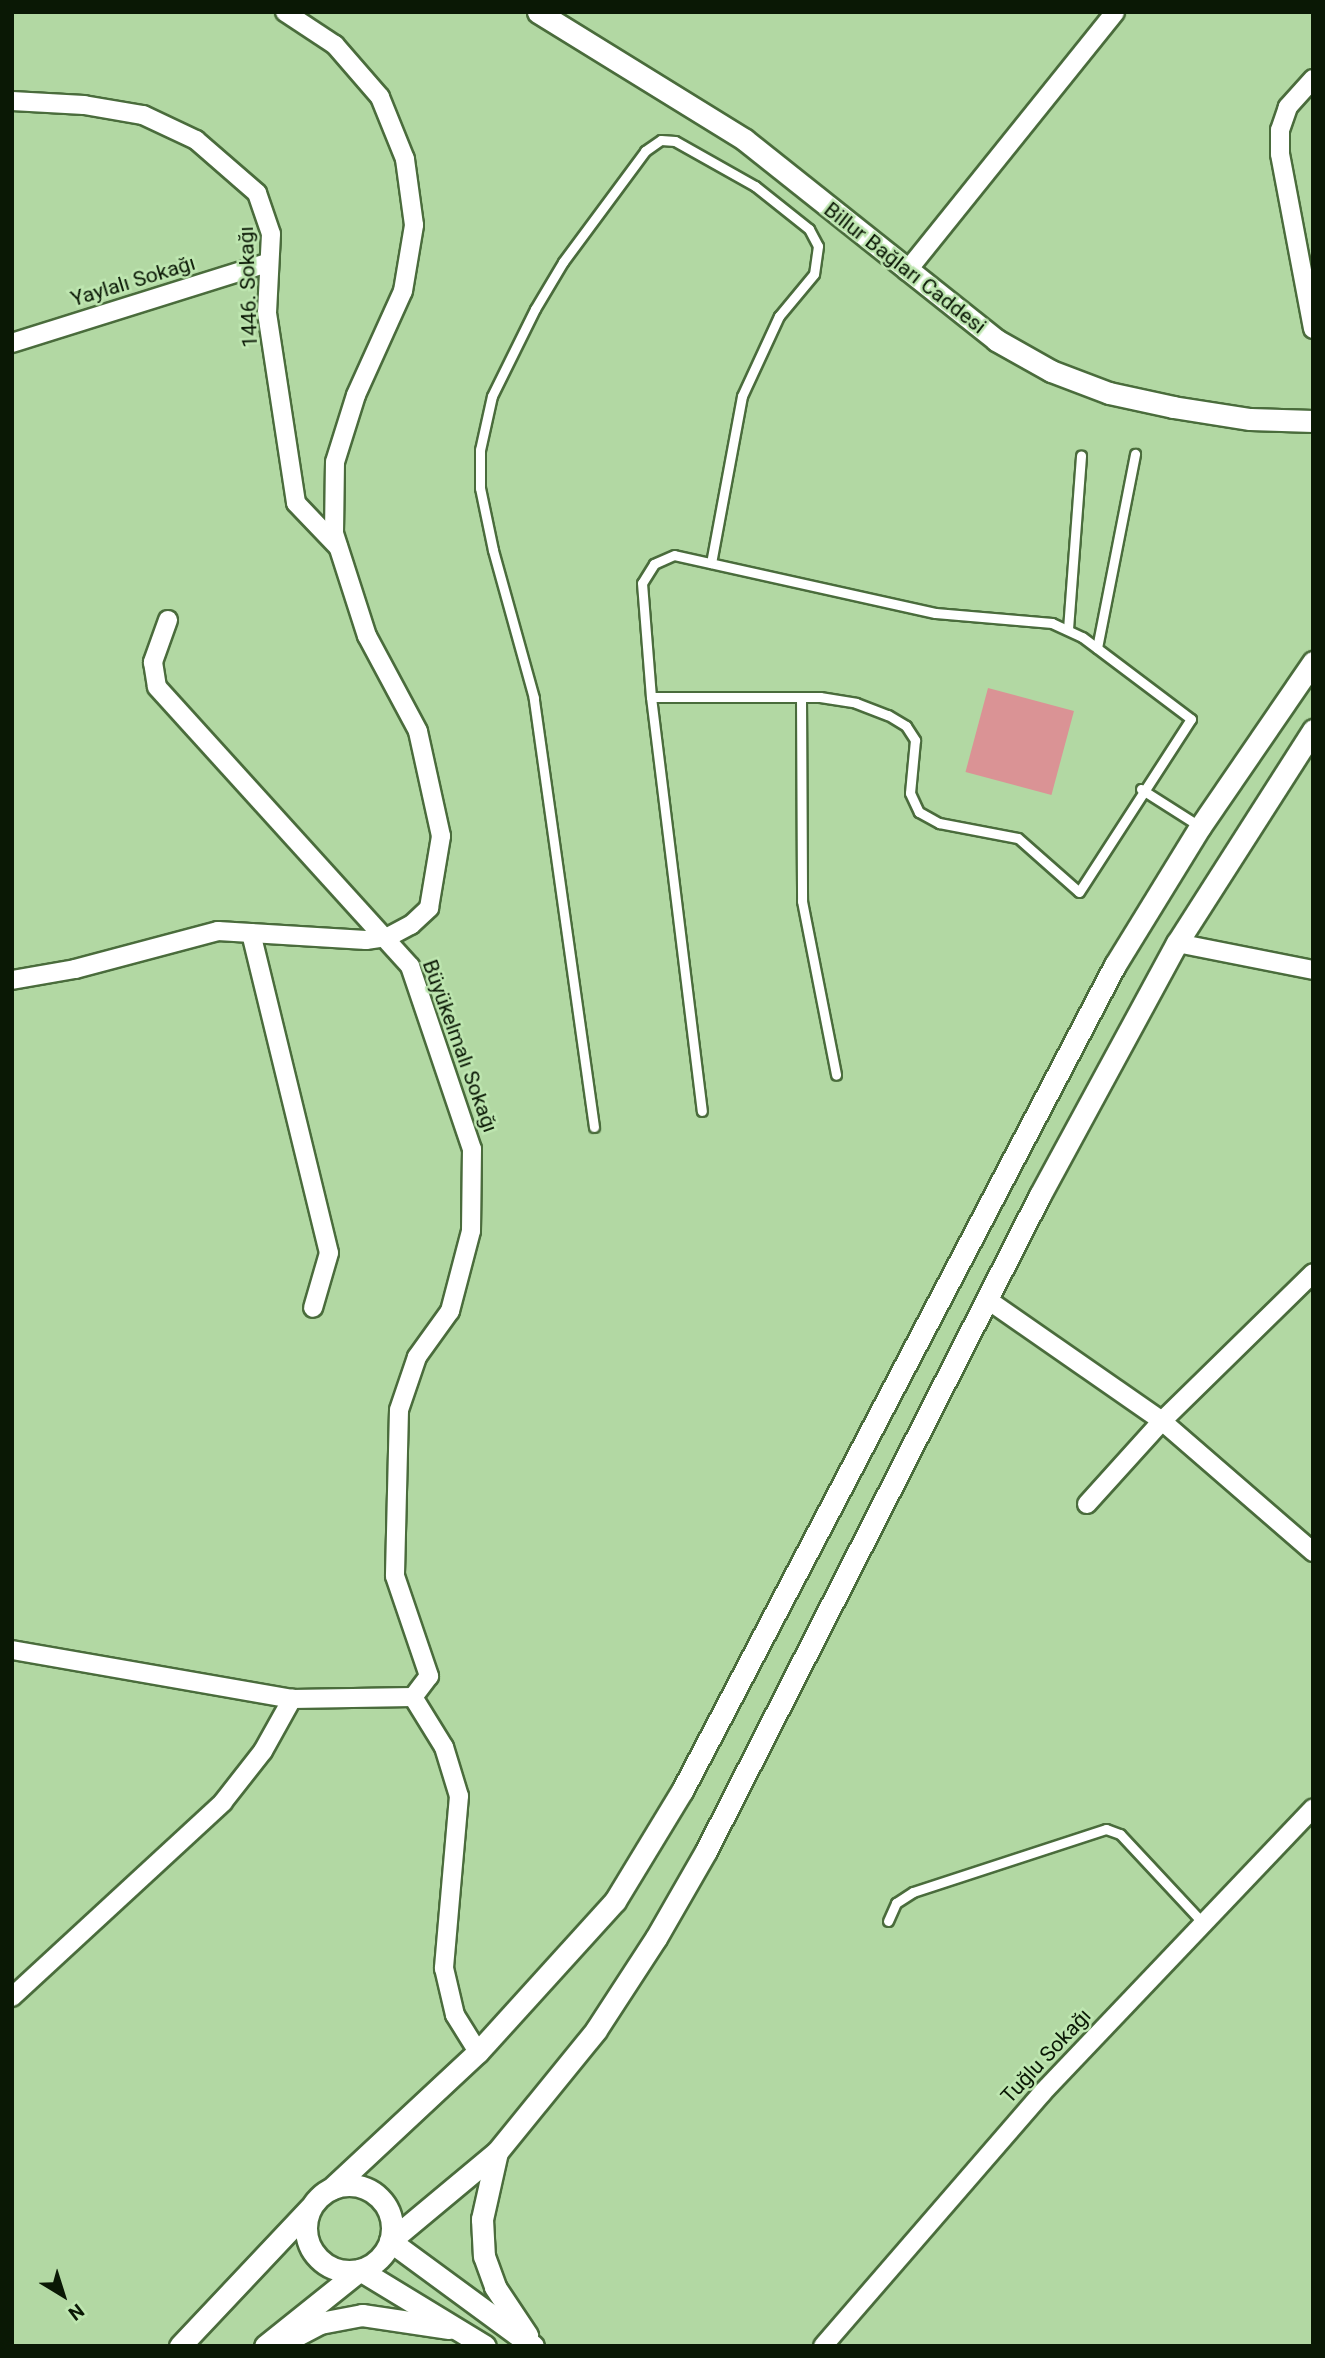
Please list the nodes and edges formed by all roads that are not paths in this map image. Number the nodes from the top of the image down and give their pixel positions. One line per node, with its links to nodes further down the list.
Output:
1 (285, 12): 13 (street)
2 (538, 12): 7 (street, Billur Bağları Caddesi)
3 (1115, 12): 7 (street)
4 (1313, 79): 8 (street)
5 (12, 102): 6 (street, 1446. Sokağı)
6 (268, 263): 9 (street, Yaylalı Sokağı); 13 (street, 1446. Sokağı)
7 (907, 271): 10 (street, Billur Bağları Caddesi)
8 (1313, 329)
9 (12, 343)
10 (1313, 421)
11 (1135, 454): 17 (lane)
12 (1081, 455): 16 (lane)
13 (339, 549): 25 (street)
14 (711, 564): 16 (lane); 19 (lane); 31 (lane)
15 (168, 620): 25 (street)
16 (1068, 629): 17 (lane)
17 (1097, 648): 22 (lane)
18 (1313, 662): 23 (street)
19 (651, 697): 20 (lane); 30 (lane)
20 (801, 697): 22 (lane); 29 (lane)
21 (1313, 730): 26 (street)
22 (1142, 789): 23 (lane)
23 (1200, 827): 45 (street)
24 (251, 933): 25 (street); 28 (street); 34 (street)
25 (388, 937): 39 (street, Büyükelmalı Sokağı)
26 (1177, 943): 27 (street); 33 (street)
27 (1313, 970)
28 (12, 980)
29 (836, 1074)
30 (702, 1111)
31 (594, 1127)
32 (1313, 1273): 35 (street)
33 (988, 1300): 35 (street); 46 (street)
34 (313, 1307)
35 (1162, 1421): 36 (street); 37 (street)
36 (1087, 1504)
37 (1313, 1552)
38 (12, 1650): 40 (street)
39 (413, 1697): 40 (street); 45 (street)
40 (292, 1699): 44 (street)
41 (1313, 1808): 43 (street, Tuğlu Sokağı)
42 (888, 1921): 43 (lane)
43 (1202, 1922): 57 (street, Tuğlu Sokağı)
44 (12, 1997)
45 (478, 2052): 47 (street)
46 (497, 2152): 49 (street); 56 (street)
47 (331, 2189): 48 (street); 49 (street)
48 (310, 2208): 50 (street); 52 (street)
49 (390, 2241): 50 (street); 56 (street)
50 (360, 2270): 51 (street); 53 (street)
51 (466, 2332): 54 (street); 55 (street)
52 (180, 2346)
53 (265, 2346)
54 (277, 2346)
55 (485, 2346)
56 (533, 2346)
57 (823, 2346)

